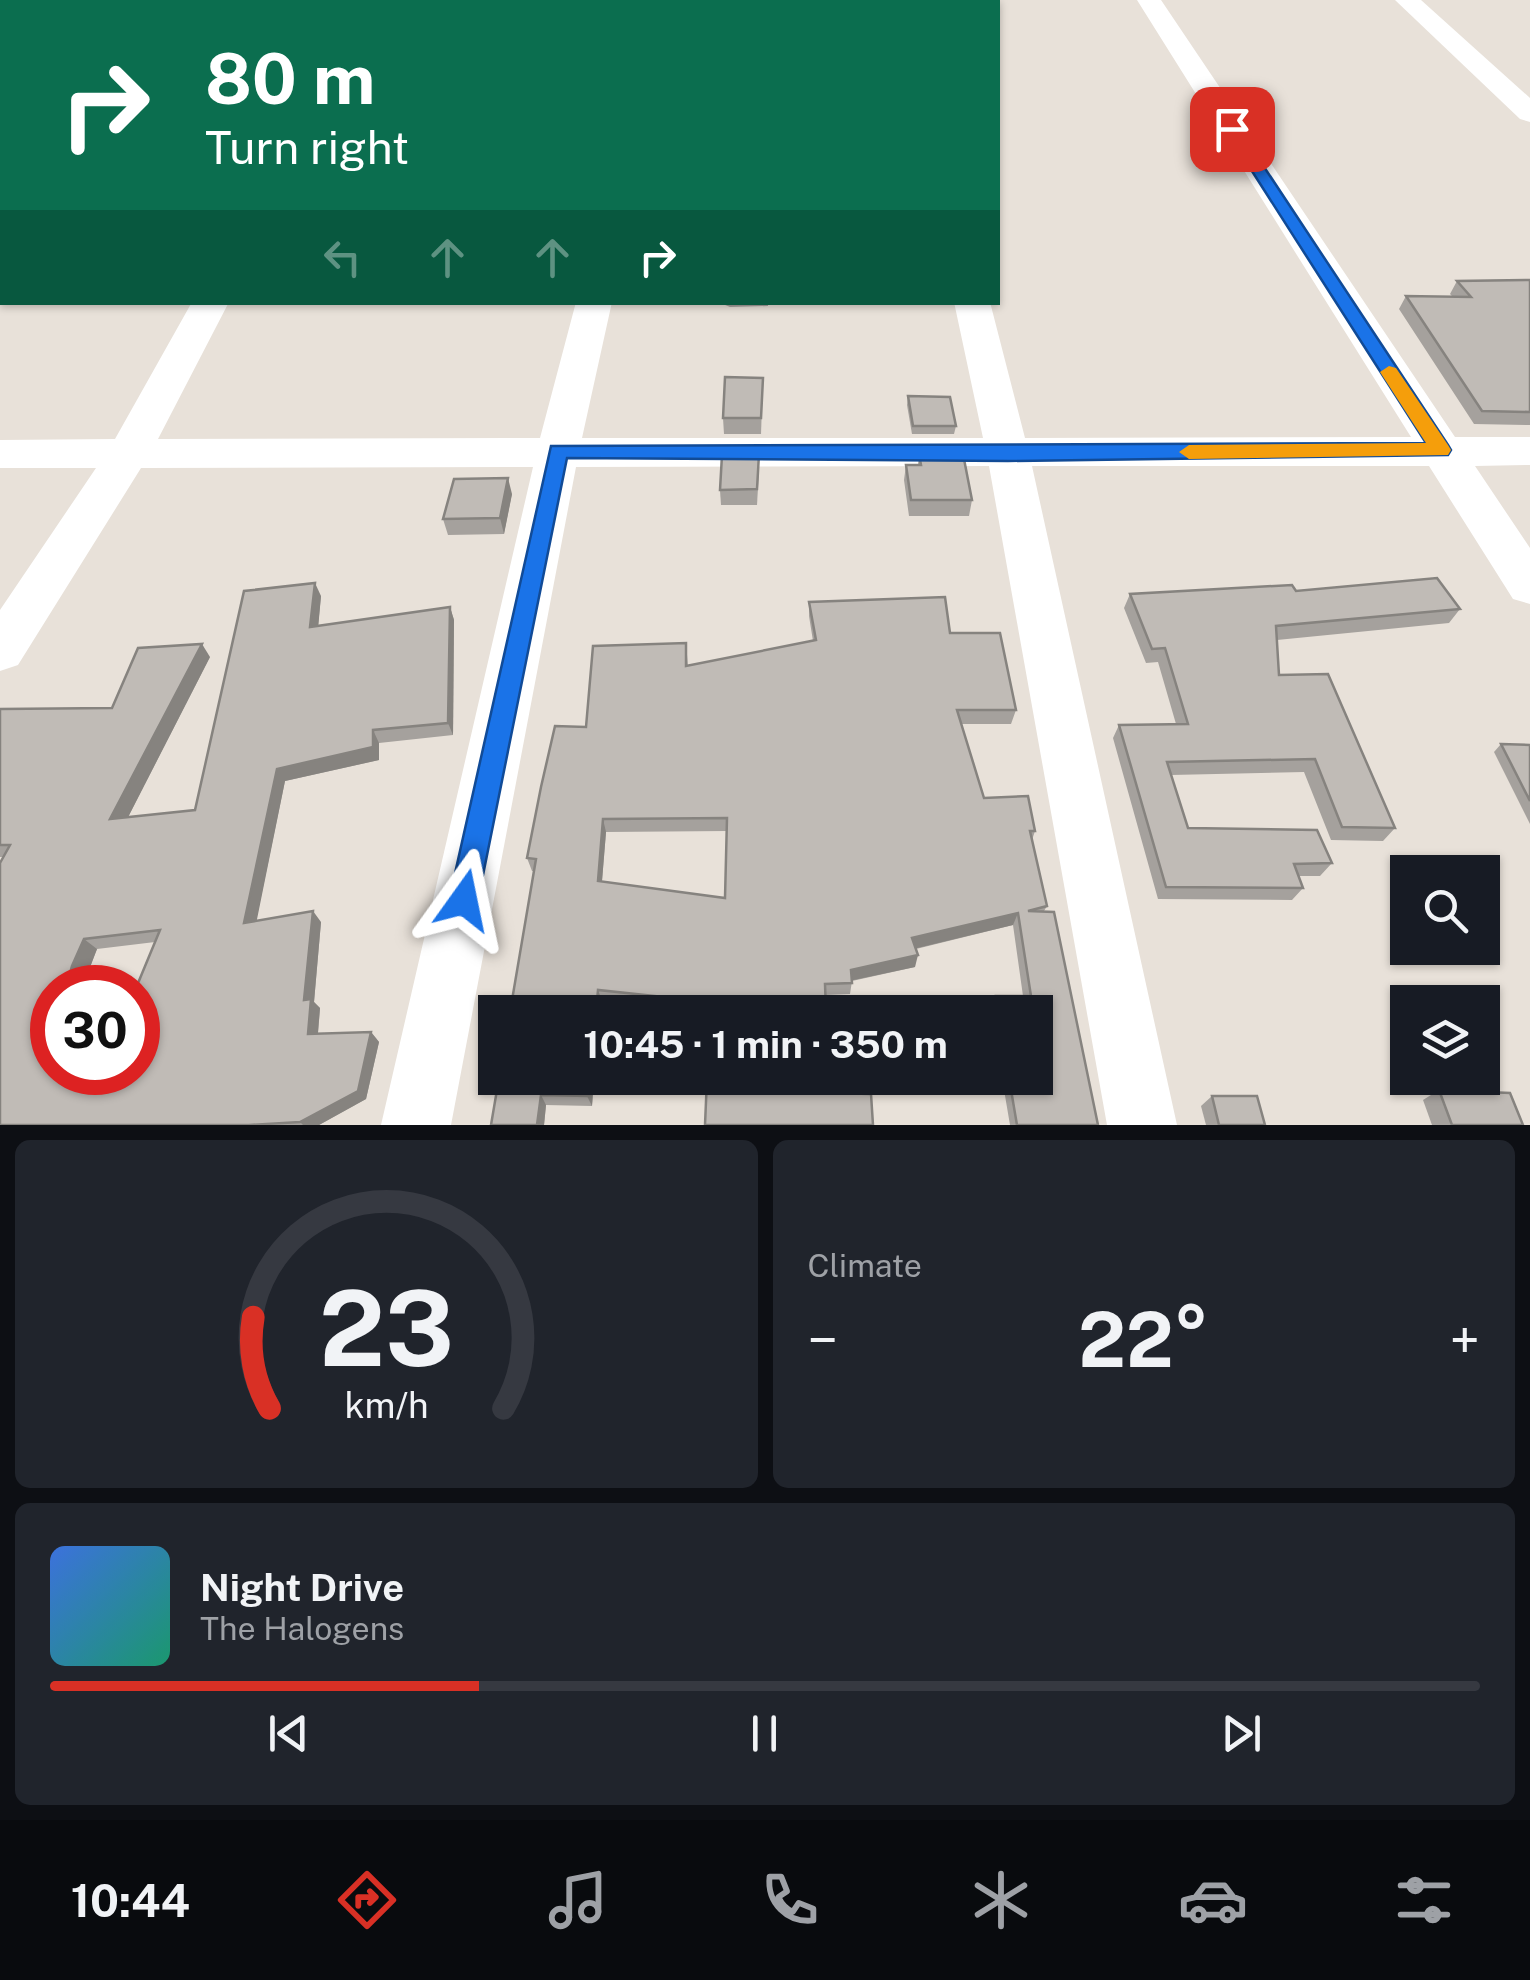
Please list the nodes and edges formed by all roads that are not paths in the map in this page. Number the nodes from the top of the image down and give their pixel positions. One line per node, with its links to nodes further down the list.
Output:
1 (1149, 0): 7 (street)
2 (1407, 0): 3 (street)
3 (1530, 113)
4 (208, 305): 10 (street)
5 (593, 305): 8 (street)
6 (973, 305): 12 (street)
7 (1440, 450): 9 (street); 12 (street); 13 (street)
8 (558, 451): 10 (street); 12 (street); 15 (street)
9 (1530, 451)
10 (128, 453): 11 (street); 14 (street)
11 (0, 454)
12 (1008, 454): 16 (street)
13 (1530, 586)
14 (0, 651)
15 (416, 1125)
16 (1142, 1125)

